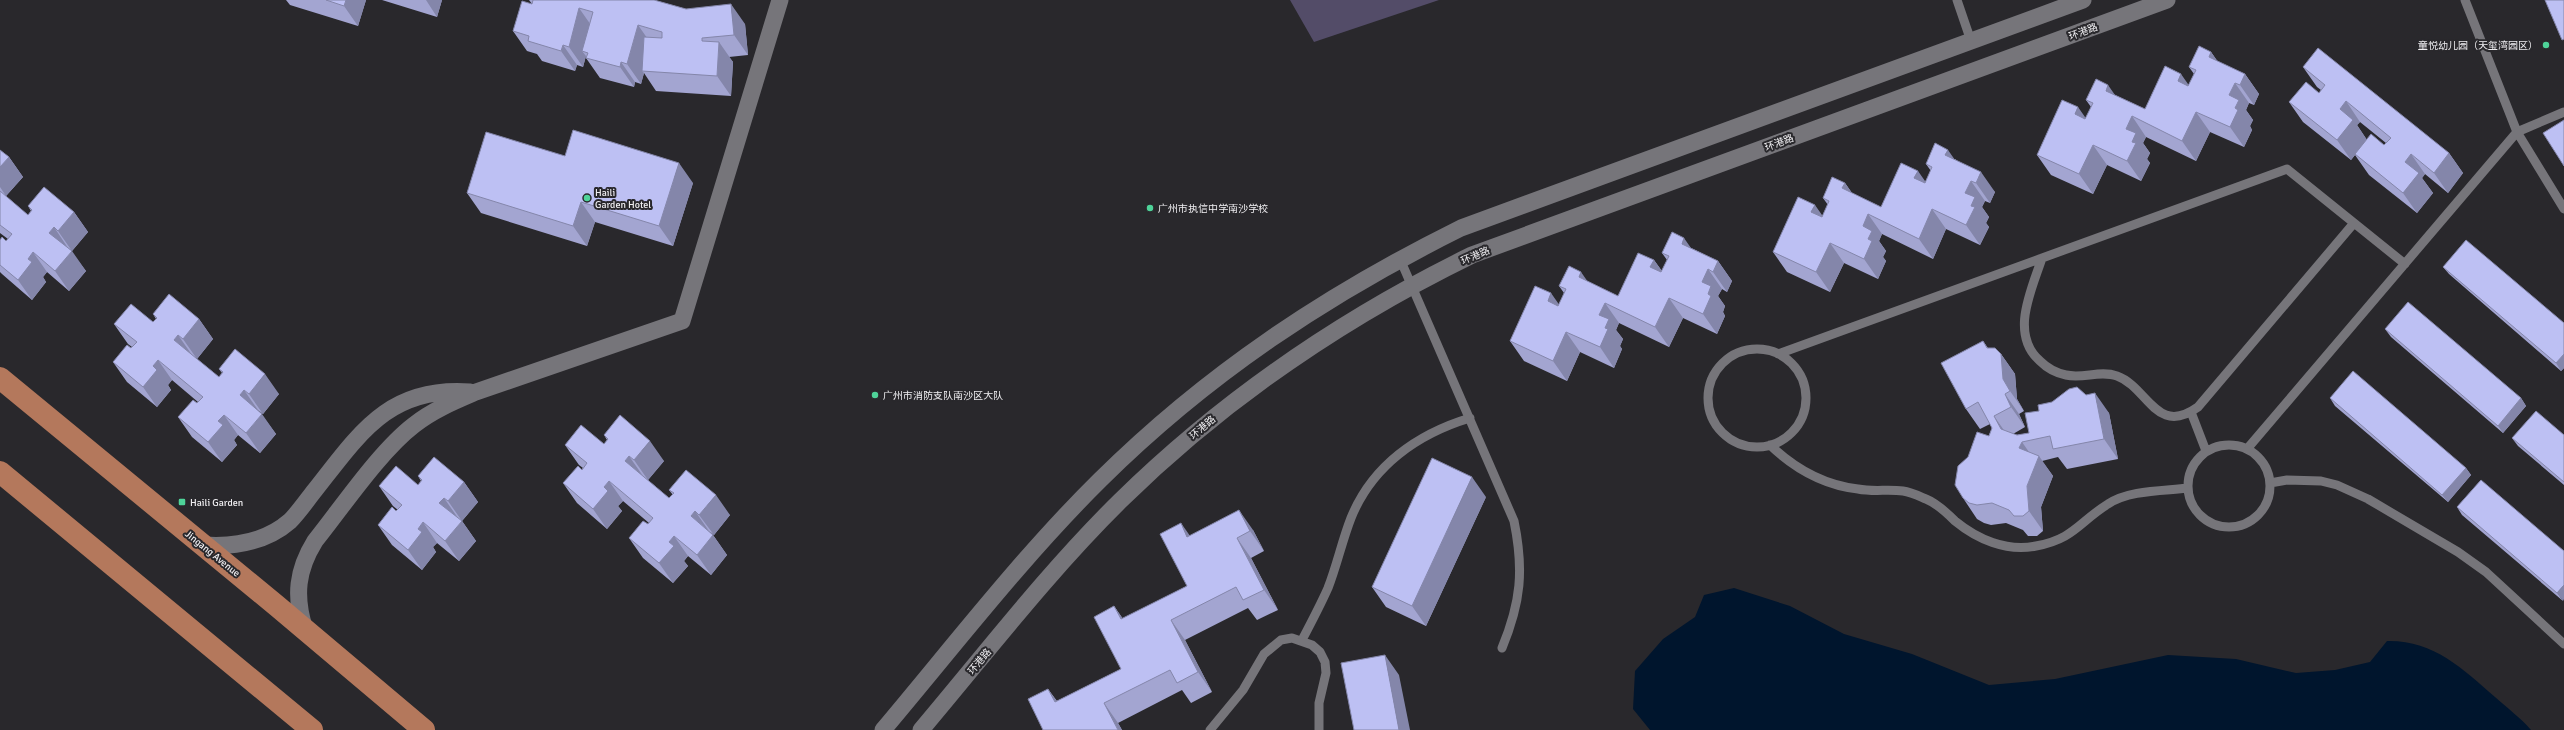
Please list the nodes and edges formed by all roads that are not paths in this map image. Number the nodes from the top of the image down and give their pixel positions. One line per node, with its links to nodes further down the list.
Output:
1 (780, 0): 17 (street)
2 (1957, 0): 6 (lane)
3 (2083, 0): 6 (street)
4 (2167, 0): 14 (street, 环港路)
5 (2465, 0): 8 (lane)
6 (1971, 41): 12 (street)
7 (2564, 112): 8 (lane)
8 (2517, 132): 9 (lane); 13 (lane)
9 (2564, 209)
10 (2354, 223): 11 (lane); 13 (lane); 18 (lane)
11 (2042, 258): 15 (lane); 18 (lane)
12 (1400, 259): 14 (lane); 33 (street)
13 (2405, 264): 21 (lane)
14 (1411, 285): 19 (lane); 34 (street, 环港路)
15 (1778, 354): 20 (lane); 20 (lane)
16 (0, 378): 26 (highway, Jingang Avenue)
17 (476, 392): 26 (street); 27 (street)
18 (2191, 412): 22 (lane)
19 (1470, 418): 28 (lane); 30 (lane)
20 (1770, 445): 25 (lane)
21 (2247, 449): 22 (lane); 24 (lane)
22 (2206, 451): 25 (lane)
23 (0, 472): 31 (highway)
24 (2270, 483): 25 (lane); 29 (lane)
25 (2188, 488)
26 (204, 546): 27 (highway, Jingang Avenue)
27 (305, 630): 32 (highway, Jingang Avenue)
28 (1302, 640): 35 (lane); 36 (lane)
29 (2564, 644)
30 (1502, 648)
31 (312, 730)
32 (424, 730)
33 (883, 730)
34 (921, 730)
35 (1210, 730)
36 (1319, 730)

